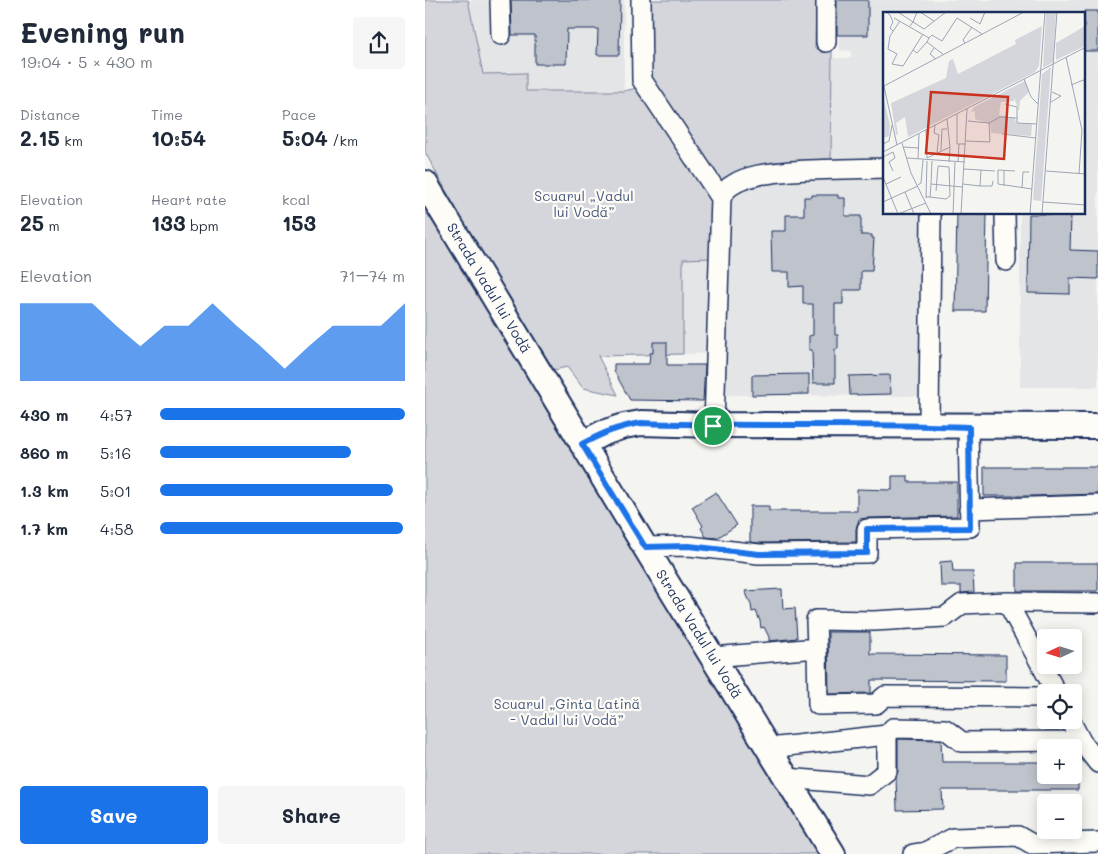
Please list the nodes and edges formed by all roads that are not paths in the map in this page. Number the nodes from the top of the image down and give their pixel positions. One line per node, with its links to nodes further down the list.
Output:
1 (501, 0): 4 (lane)
2 (641, 0): 8 (lane)
3 (826, 0): 5 (lane)
4 (501, 35)
5 (826, 42)
6 (883, 168): 8 (lane)
7 (425, 183): 16 (main road, Strada Vadul lui Vodă)
8 (721, 198): 13 (lane)
9 (931, 215): 12 (lane)
10 (1005, 215): 11 (lane)
11 (1006, 261)
12 (929, 425): 13 (main road); 15 (main road)
13 (713, 426): 16 (main road)
14 (1098, 426): 15 (main road)
15 (969, 427): 18 (lane)
16 (582, 444): 19 (main road, Strada Vadul lui Vodă)
17 (1098, 505): 18 (lane)
18 (969, 509): 19 (lane)
19 (645, 547): 23 (main road, Strada Vadul lui Vodă)
20 (1007, 602): 21 (lane); 22 (lane); 24 (lane)
21 (1098, 603)
22 (817, 648): 23 (lane); 25 (lane)
23 (713, 657): 29 (main road, Strada Vadul lui Vodă)
24 (1052, 684)
25 (1037, 697)
26 (887, 735): 27 (lane); 29 (lane); 31 (lane)
27 (1037, 741)
28 (1082, 742): 30 (lane)
29 (769, 748): 31 (main road, Strada Vadul lui Vodă)
30 (1098, 764)
31 (787, 778): 34 (main road, Strada Vadul lui Vodă)
32 (1098, 842): 33 (lane)
33 (921, 853)
34 (833, 854)

